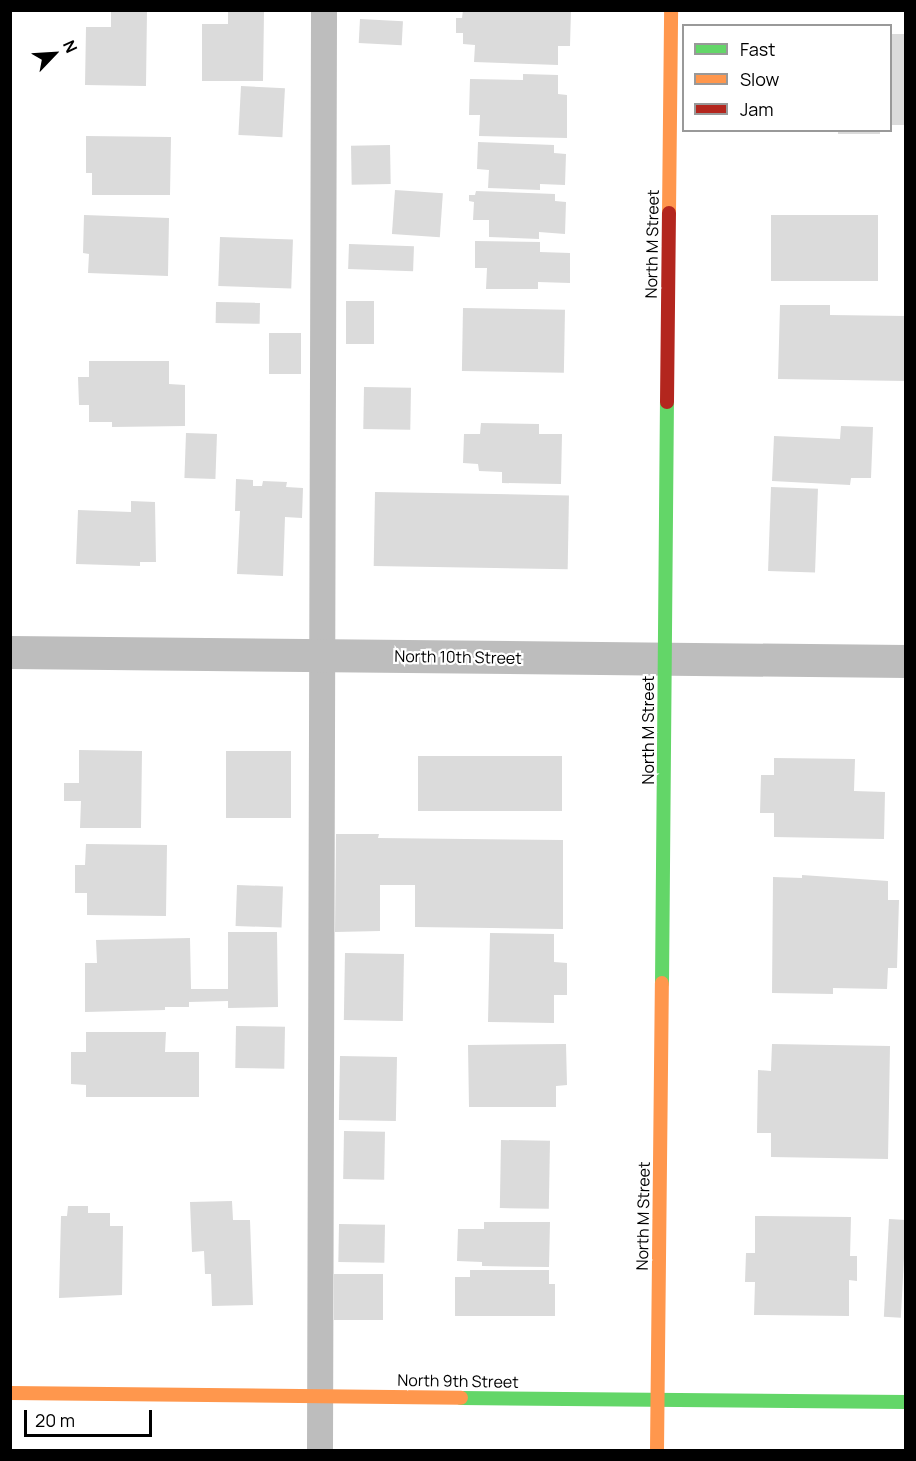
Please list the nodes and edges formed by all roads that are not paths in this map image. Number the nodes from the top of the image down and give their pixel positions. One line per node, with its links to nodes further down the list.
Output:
1 (324, 10): 4 (lane)
2 (670, 10): 5 (street, North M Street)
3 (10, 652): 4 (street, North 10th Street)
4 (322, 656): 5 (street, North 10th Street); 8 (lane)
5 (665, 659): 6 (street, North 10th Street); 9 (street, North M Street)
6 (906, 661)
7 (10, 1393): 8 (street, North 9th Street)
8 (320, 1396): 9 (street, North 9th Street); 11 (lane)
9 (657, 1399): 10 (street, North 9th Street); 12 (street, North M Street)
10 (906, 1402)
11 (320, 1450)
12 (657, 1450)

